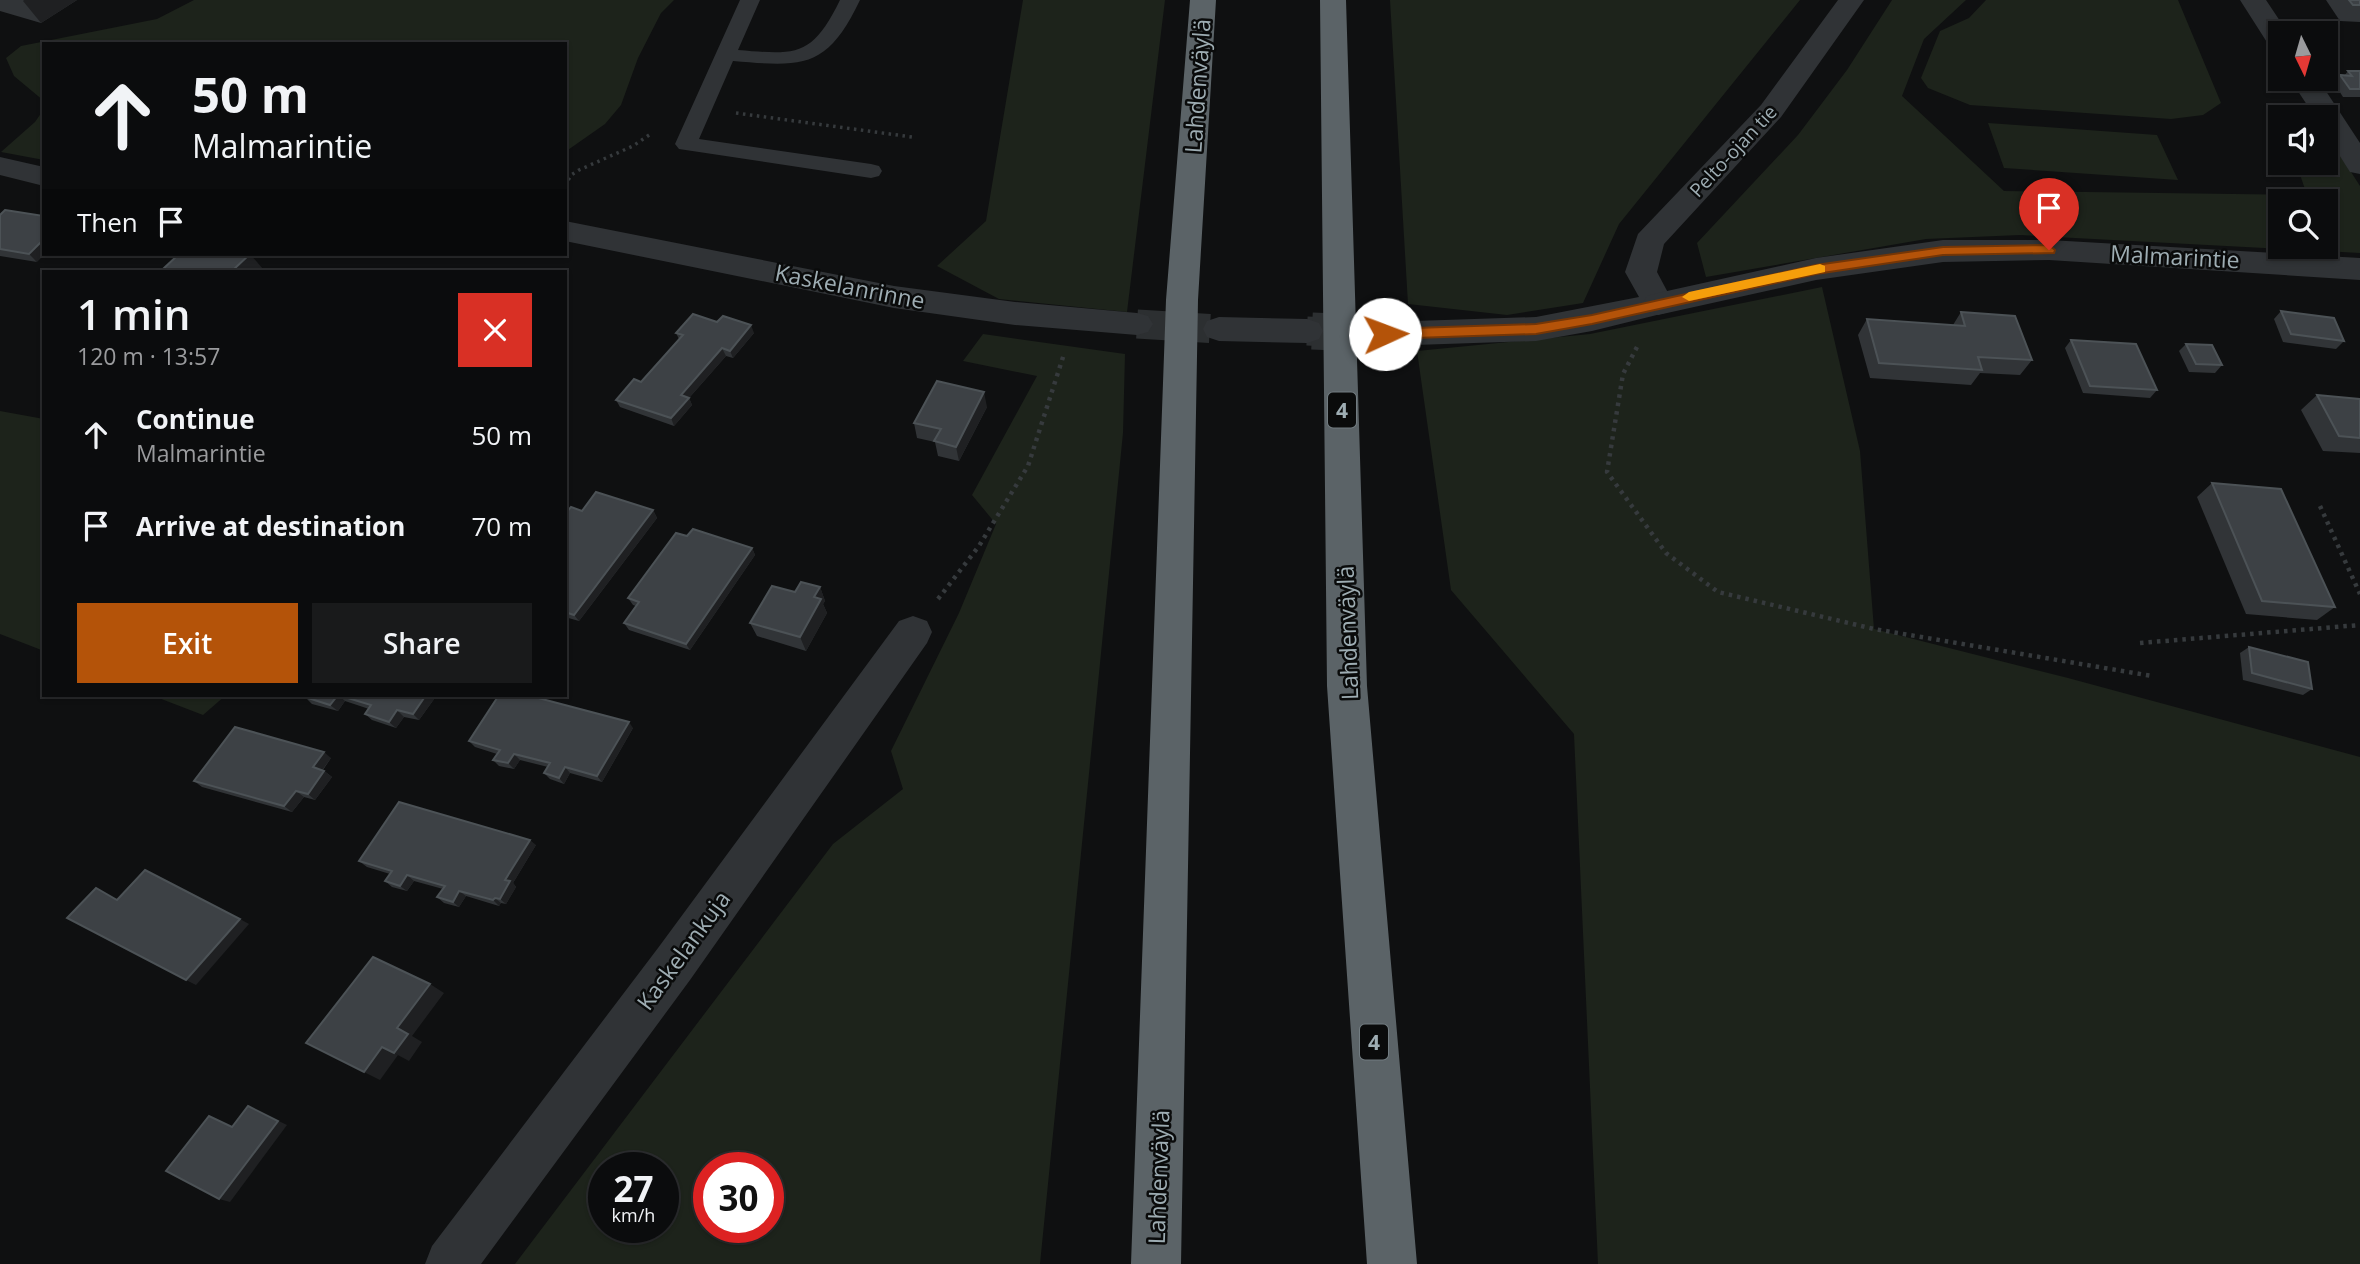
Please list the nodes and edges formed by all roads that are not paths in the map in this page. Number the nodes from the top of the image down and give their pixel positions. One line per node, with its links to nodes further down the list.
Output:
1 (750, 0): 8 (lane)
2 (850, 0): 8 (lane)
3 (1203, 0): 23 (highway, Lahdenväylä)
4 (1334, 0): 24 (highway, Lahdenväylä / 4)
5 (1851, 0): 16 (street, Pelto-ojan tie)
6 (2253, 0): 7 (street)
7 (2268, 23)
8 (726, 55): 12 (lane)
9 (2312, 91): 10 (street)
10 (2360, 164)
11 (0, 166): 13 (street)
12 (871, 171)
13 (42, 176)
14 (567, 231): 17 (street, Kaskelanrinne)
15 (2360, 269): 16 (street, Malmarintie)
16 (1658, 304): 20 (street)
17 (1137, 324)
18 (1219, 329): 19 (street)
19 (1307, 331)
20 (1385, 334)
21 (913, 632): 22 (street, Kaskelankuja)
22 (450, 1264)
23 (1156, 1264)
24 (1392, 1264)

